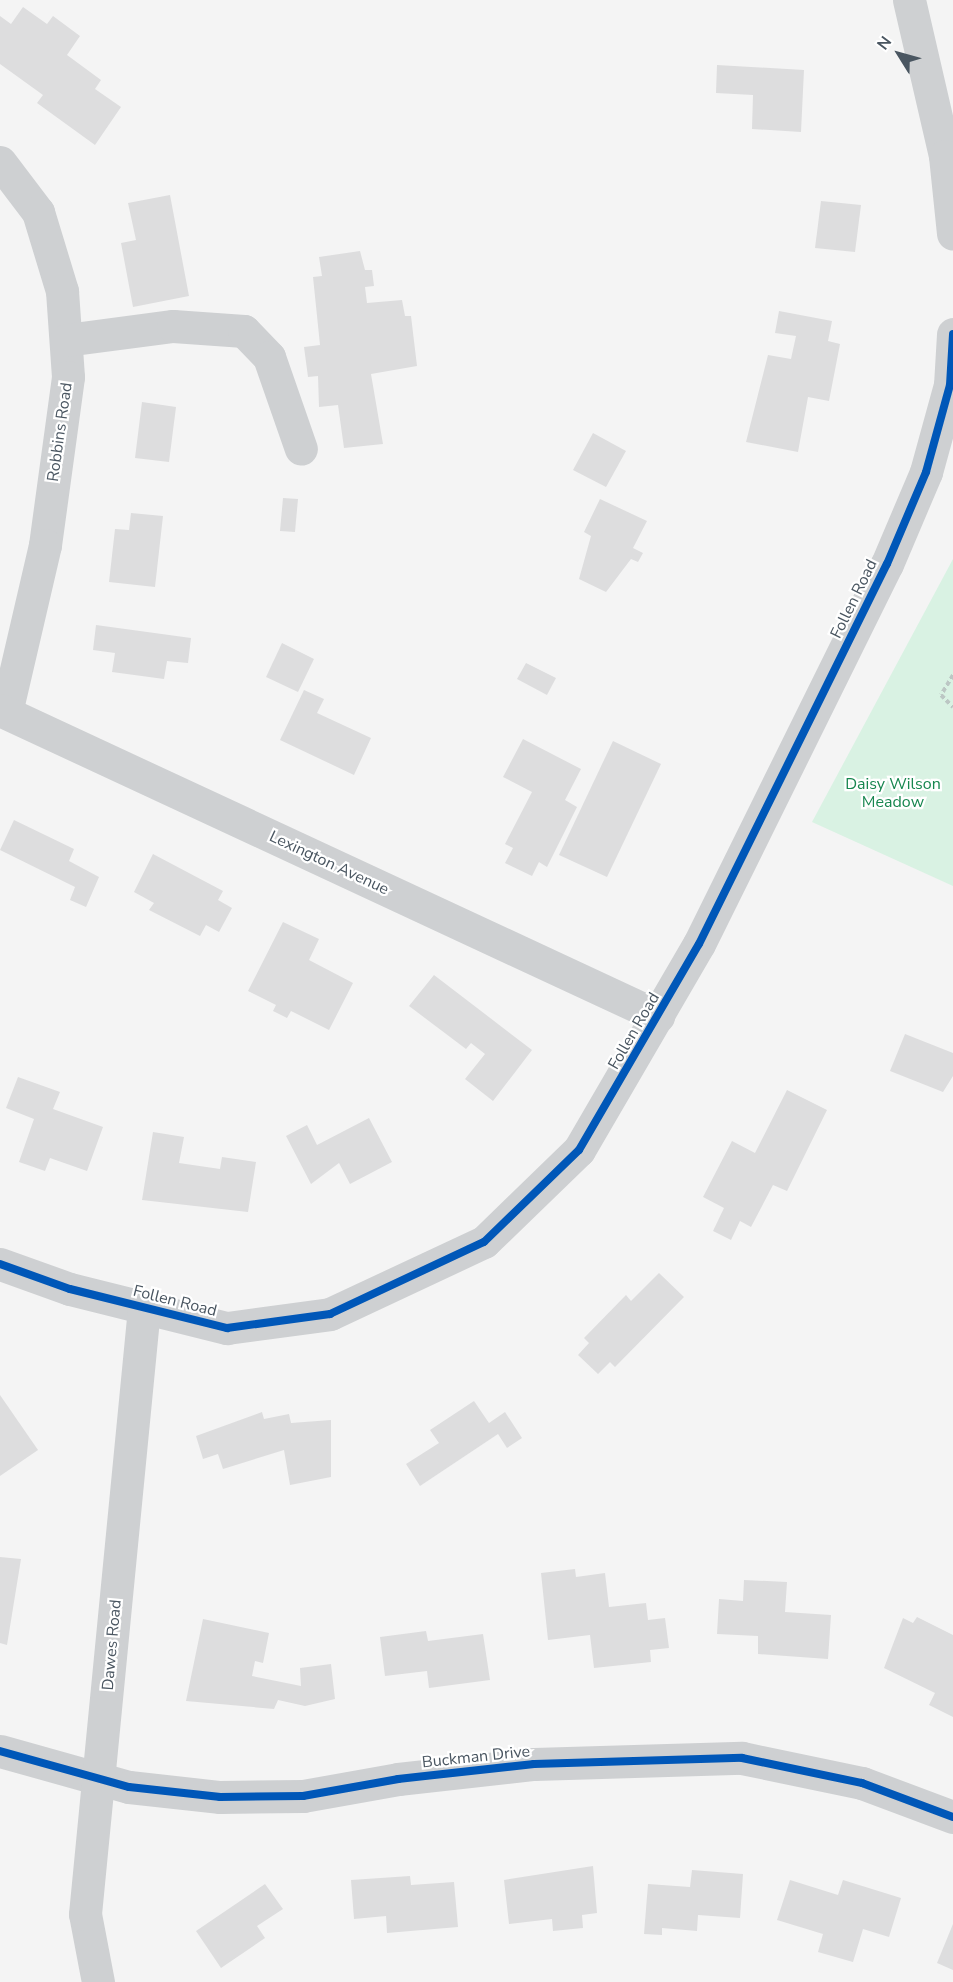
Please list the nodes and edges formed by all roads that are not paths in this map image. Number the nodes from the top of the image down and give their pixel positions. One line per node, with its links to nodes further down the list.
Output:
1 (909, 0): 3 (street)
2 (0, 162): 5 (street, Robbins Road)
3 (953, 234)
4 (953, 334): 8 (street, Follen Road)
5 (66, 340): 6 (street); 7 (street, Robbins Road)
6 (301, 449)
7 (3, 711): 8 (street, Lexington Avenue)
8 (658, 1016): 10 (street, Follen Road)
9 (0, 1264): 10 (street, Follen Road)
10 (144, 1308): 12 (street, Dawes Road)
11 (0, 1751): 12 (street, Buckman Drive)
12 (99, 1779): 13 (street, Buckman Drive); 14 (street, Dawes Road)
13 (953, 1817)
14 (99, 1982)

